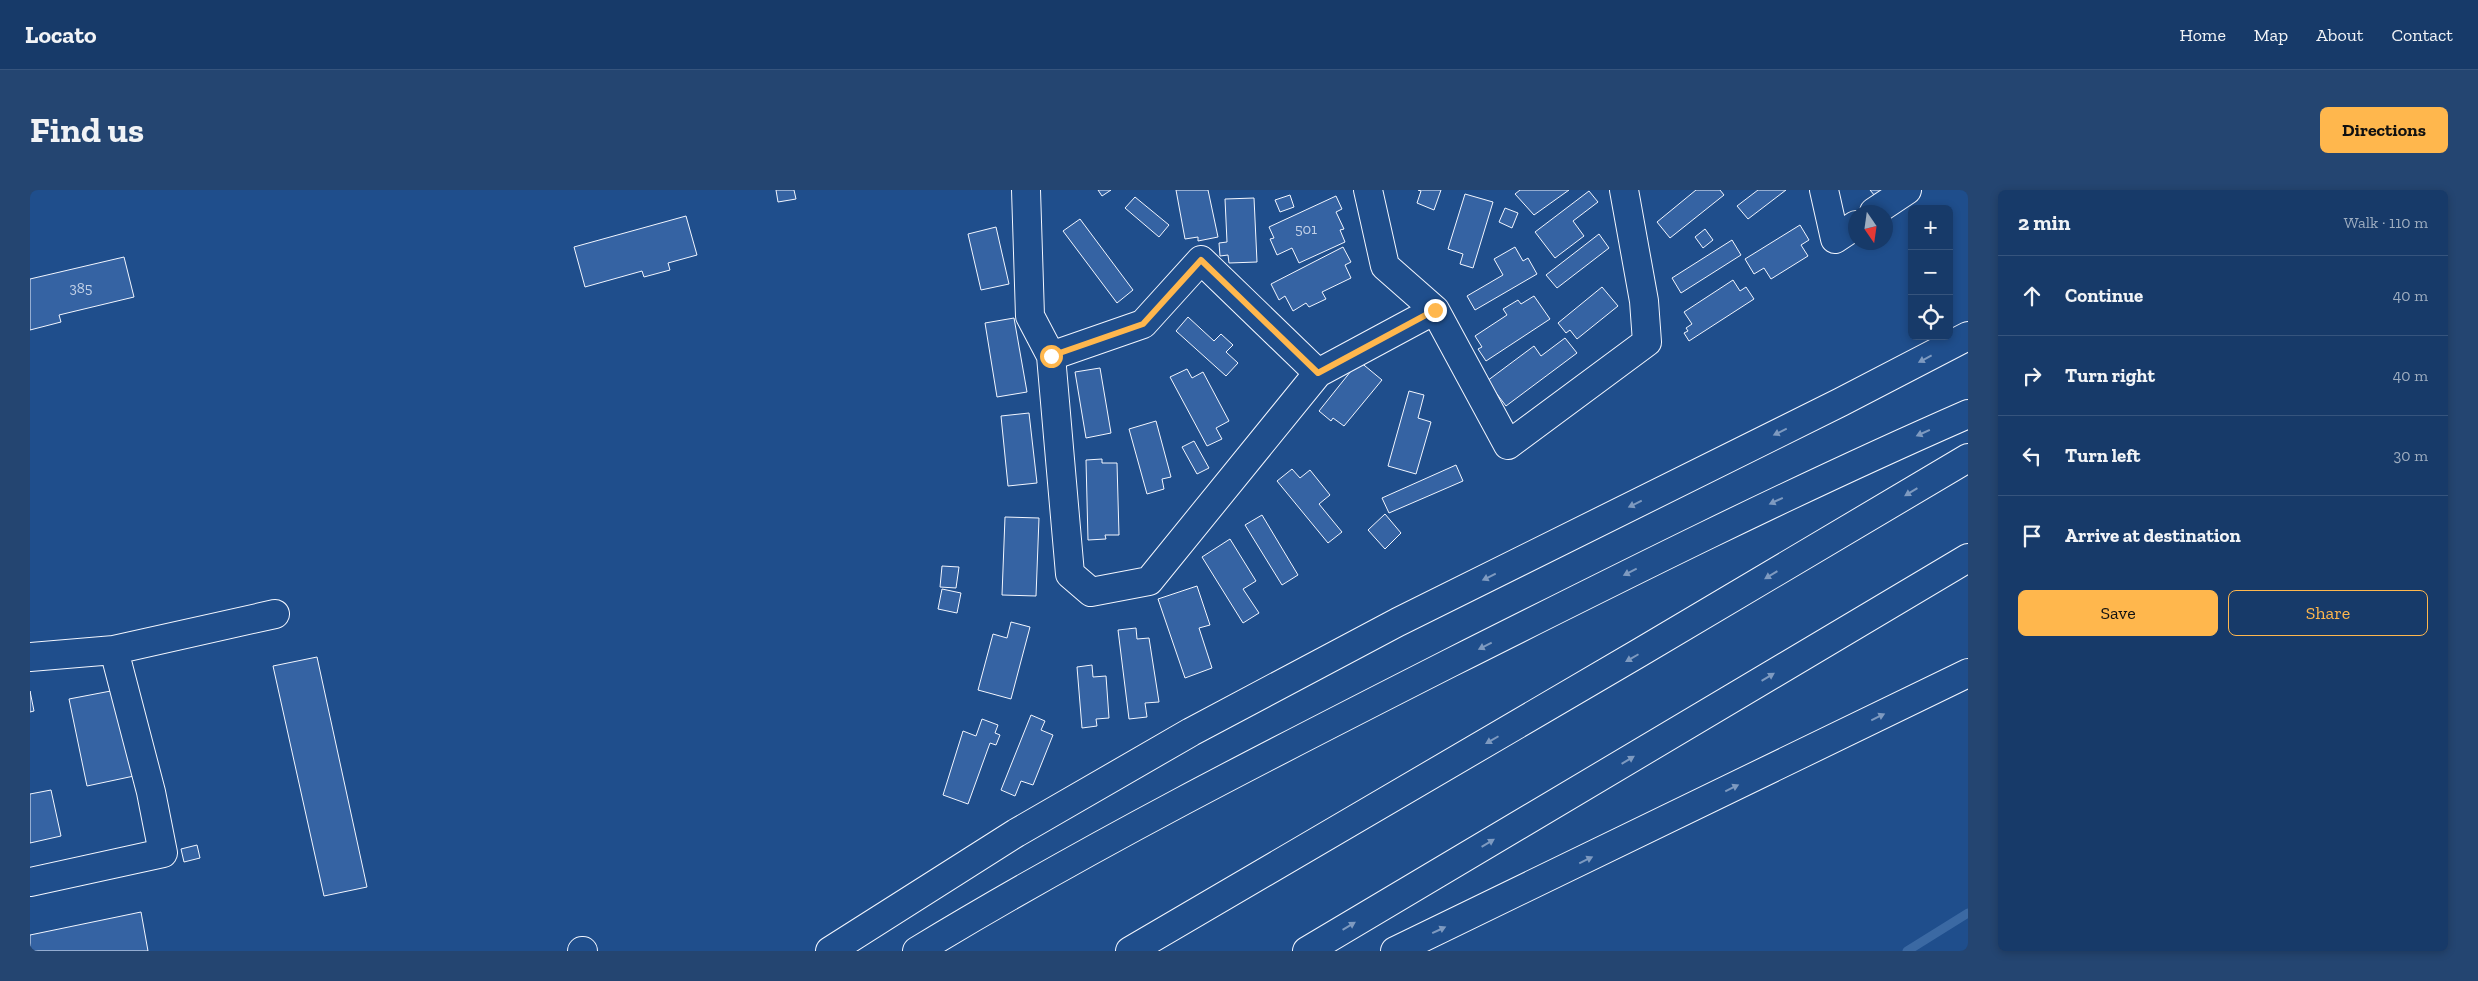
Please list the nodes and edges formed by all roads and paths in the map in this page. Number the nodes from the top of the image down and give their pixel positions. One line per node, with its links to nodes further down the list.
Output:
1 (1026, 190): 10 (main road)
2 (1368, 190): 8 (main road)
3 (1624, 190): 8 (main road)
4 (1824, 190): 7 (main road)
5 (1907, 190): 6 (main road)
6 (1884, 205)
7 (1848, 230)
8 (1435, 310): 11 (main road)
9 (1968, 336): 20 (main road, one-way to 20)
10 (1051, 356): 11 (main road); 11 (main road)
11 (1318, 373)
12 (1968, 414): 21 (main road, one-way to 21)
13 (1968, 458): 22 (main road, one-way to 22)
14 (1968, 558): 23 (main road, one-way to 14)
15 (275, 614): 16 (main road)
16 (114, 650): 17 (main road); 19 (main road)
17 (30, 657)
18 (1968, 673): 24 (main road, one-way to 18)
19 (30, 882)
20 (830, 951)
21 (917, 951)
22 (1130, 951)
23 (1307, 951)
24 (1395, 951)

